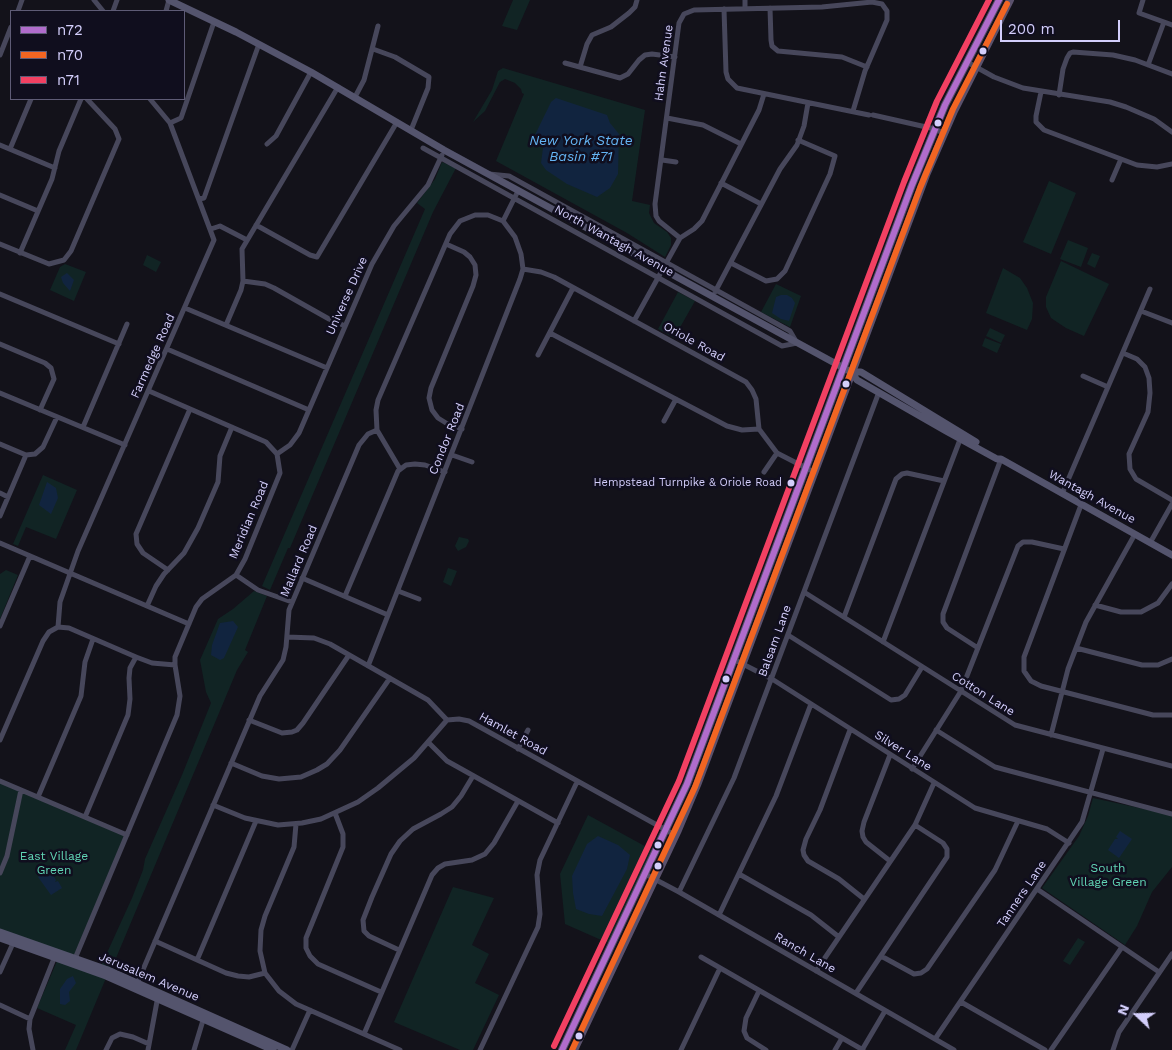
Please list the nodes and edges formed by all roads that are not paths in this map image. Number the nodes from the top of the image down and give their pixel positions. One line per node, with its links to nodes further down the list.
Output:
1 (94, 0): 12 (street)
2 (169, 0): 13 (main road, North Wantagh Avenue)
3 (637, 0): 25 (street)
4 (745, 0): 9 (street)
5 (999, 0): 22 (main road)
6 (1010, 0): 27 (main road)
7 (1143, 0): 14 (street)
8 (851, 2): 10 (street, Hahn Avenue); 26 (street, Hahn Avenue)
9 (745, 8): 10 (street, Hahn Avenue); 11 (street, Hahn Avenue)
10 (770, 8): 26 (street)
11 (724, 9): 21 (street, Hahn Avenue); 32 (street)
12 (103, 10)
13 (214, 22): 18 (main road, North Wantagh Avenue); 42 (street)
14 (1164, 22): 15 (street); 24 (street)
15 (1172, 25)
16 (378, 26): 19 (street)
17 (10, 36): 20 (street)
18 (259, 44): 28 (main road, North Wantagh Avenue); 67 (street)
19 (372, 49): 34 (street); 44 (street)
20 (0, 55)
21 (674, 57): 25 (street); 41 (street, Hahn Avenue)
22 (966, 62): 27 (street); 45 (main road)
23 (565, 63): 25 (street)
24 (1148, 65): 29 (street); 33 (street)
25 (580, 67)
26 (867, 67): 40 (street, Hahn Avenue)
27 (976, 67): 31 (street); 47 (main road)
28 (311, 72): 30 (main road, North Wantagh Avenue); 49 (street)
29 (1172, 74)
30 (338, 88): 34 (main road, North Wantagh Avenue); 71 (street)
31 (1041, 92): 33 (street); 56 (street)
32 (764, 94): 39 (street); 50 (street)
33 (1059, 95): 46 (street)
34 (355, 97): 43 (main road, North Wantagh Avenue)
35 (31, 100): 53 (street)
36 (81, 100): 60 (street)
37 (88, 100): 77 (street)
38 (151, 100): 42 (street, Farmedge Road)
39 (808, 103): 40 (street); 48 (street)
40 (853, 111): 45 (street)
41 (667, 118): 50 (street); 57 (street, Hahn Avenue)
42 (170, 122): 67 (street, Farmedge Road)
43 (397, 122): 44 (main road, North Wantagh Avenue); 71 (street)
44 (411, 130): 54 (main road, North Wantagh Avenue)
45 (935, 130): 47 (street); 102 (main road)
46 (1172, 132)
47 (943, 133): 103 (main road)
48 (798, 140): 68 (street); 78 (street)
49 (267, 144)
50 (741, 144): 63 (street)
51 (0, 145): 53 (street)
52 (423, 148): 55 (street, North Wantagh Avenue)
53 (10, 149): 60 (street)
54 (444, 150): 55 (street, Universe Drive); 61 (main road, North Wantagh Avenue)
55 (441, 158): 66 (street, North Wantagh Avenue); 93 (street, Universe Drive)
56 (1121, 159): 59 (street); 62 (street)
57 (662, 160): 58 (street); 73 (street, Hahn Avenue)
58 (676, 162)
59 (1172, 164)
60 (55, 168): 69 (street)
61 (486, 173): 64 (main road, North Wantagh Avenue); 79 (street, North Wantagh Avenue)
62 (1112, 180)
63 (721, 183): 68 (street); 73 (street)
64 (518, 191): 66 (street); 79 (main road, North Wantagh Avenue)
65 (0, 194): 69 (street)
66 (515, 198): 70 (street); 81 (street, North Wantagh Avenue)
67 (199, 200): 72 (street, Farmedge Road)
68 (761, 204): 78 (street)
69 (38, 211): 77 (street)
70 (503, 221): 76 (street); 80 (street, Condor Road)
71 (256, 225): 74 (street)
72 (211, 229): 74 (street); 87 (street, Farmedge Road)
73 (680, 238): 79 (street)
74 (247, 240): 82 (street)
75 (0, 244): 77 (street)
76 (446, 244): 117 (street); 119 (street)
77 (20, 253)
78 (731, 263): 85 (street)
79 (664, 266): 81 (street); 85 (main road, North Wantagh Avenue)
80 (523, 269): 83 (street, Oriole Road); 117 (street, Condor Road)
81 (658, 278): 89 (street); 95 (street, North Wantagh Avenue)
82 (243, 281): 92 (street); 93 (street)
83 (573, 288): 89 (street, Oriole Road); 94 (street)
84 (1150, 289): 88 (street)
85 (714, 293): 95 (main road, North Wantagh Avenue)
86 (0, 294): 97 (street)
87 (185, 308): 92 (street); 98 (street, Farmedge Road)
88 (1141, 311): 90 (street); 99 (street)
89 (634, 321): 118 (street, Oriole Road)
90 (1172, 323)
91 (127, 324): 97 (street)
92 (226, 325): 101 (street)
93 (345, 326): 101 (street, Universe Drive)
94 (550, 333): 100 (street); 109 (street)
95 (797, 343): 102 (main road, North Wantagh Avenue)
96 (0, 344): 111 (street)
97 (119, 344): 115 (street)
98 (167, 349): 106 (street, Farmedge Road); 112 (street)
99 (1123, 353): 105 (street); 138 (street)
100 (538, 355)
101 (327, 368): 112 (street, Universe Drive)
102 (843, 368): 103 (main road, Wantagh Avenue); 130 (main road)
103 (851, 372): 107 (main road, Wantagh Avenue); 120 (main road, Wantagh Avenue); 133 (main road)
104 (1082, 376): 105 (street)
105 (1108, 387): 136 (street)
106 (149, 391): 110 (street); 122 (street, Farmedge Road)
107 (879, 392): 120 (main road, Wantagh Avenue); 156 (street, Balsam Lane)
108 (0, 393): 111 (street)
109 (676, 399): 114 (street); 118 (street)
110 (190, 409): 116 (street); 150 (street)
111 (40, 410): 113 (street)
112 (309, 410): 124 (street, Universe Drive)
113 (57, 417): 115 (street); 126 (street)
114 (664, 420)
115 (83, 427): 122 (street)
116 (232, 427): 124 (street); 150 (street)
117 (462, 429): 125 (street, Condor Road)
118 (759, 429): 123 (street)
119 (377, 430): 129 (street); 153 (street, Mallard Road)
120 (961, 436): 127 (main road, Wantagh Avenue); 134 (street)
121 (0, 444): 126 (street)
122 (125, 445): 151 (street, Farmedge Road)
123 (777, 453): 130 (street); 132 (street)
124 (277, 454): 152 (street, Meridian Road)
125 (452, 454): 128 (street); 131 (street, Condor Road)
126 (26, 455): 137 (street)
127 (1000, 459): 136 (main road, Wantagh Avenue); 172 (street)
128 (472, 462)
129 (400, 469): 131 (street); 157 (street)
130 (805, 469): 133 (street); 146 (main road)
131 (445, 472): 155 (street, Condor Road)
132 (764, 472)
133 (814, 472): 149 (main road)
134 (944, 481): 163 (street); 171 (street)
135 (0, 493): 137 (street)
136 (1062, 494): 139 (main road, Wantagh Avenue)
137 (8, 497): 141 (street)
138 (1172, 500)
139 (1081, 504): 142 (main road, Wantagh Avenue); 145 (street)
140 (1172, 504): 144 (street)
141 (0, 516)
142 (1135, 534): 144 (main road, Wantagh Avenue); 160 (street)
143 (0, 543): 148 (street)
144 (1150, 543): 147 (main road, Wantagh Avenue)
145 (1064, 549): 172 (street); 185 (street)
146 (773, 552): 149 (main road); 167 (main road); 176 (main road)
147 (1172, 555)
148 (30, 556): 151 (street); 165 (street)
149 (783, 556): 167 (main road)
150 (168, 570): 161 (street)
151 (70, 573): 161 (street); 166 (street, Farmedge Road)
152 (236, 575): 159 (street); 164 (street, Meridian Road)
153 (302, 578): 157 (street); 159 (street, Mallard Road)
154 (1172, 584): 160 (street)
155 (398, 591): 158 (street); 162 (street, Condor Road)
156 (804, 592): 163 (street, Cotton Lane); 168 (street, Balsam Lane)
157 (345, 596): 162 (street)
158 (419, 599)
159 (292, 602): 169 (street, Mallard Road)
160 (1095, 605): 173 (street)
161 (147, 606): 164 (street)
162 (388, 615): 180 (street, Condor Road)
163 (844, 617): 171 (street, Cotton Lane)
164 (189, 624): 179 (street, Meridian Road)
165 (0, 626)
166 (58, 628): 170 (street); 194 (street)
167 (756, 628): 178 (main road)
168 (788, 635): 181 (street); 183 (street, Balsam Lane)
169 (287, 637): 174 (street); 188 (street, Mallard Road)
170 (94, 639): 175 (street); 208 (street)
171 (883, 642): 181 (street, Cotton Lane)
172 (978, 648): 184 (street)
173 (1076, 648): 177 (street); 185 (street)
174 (350, 656): 180 (street); 188 (street)
175 (136, 657): 179 (street); 213 (street)
176 (733, 659): 178 (street, Silver Lane); 219 (main road)
177 (1172, 659)
178 (742, 663): 183 (street, Silver Lane); 221 (main road)
179 (174, 664): 220 (street, Meridian Road)
180 (368, 666): 182 (street)
181 (922, 667): 184 (street, Cotton Lane)
182 (390, 678): 189 (street); 199 (street)
183 (772, 679): 186 (street, Silver Lane); 229 (street, Balsam Lane)
184 (961, 691): 192 (street); 193 (street, Cotton Lane)
185 (1062, 691): 187 (street); 193 (street)
186 (811, 704): 191 (street, Silver Lane); 226 (street)
187 (1172, 715)
188 (249, 720): 199 (street, Mallard Road)
189 (447, 720): 195 (street); 196 (street, Hamlet Road)
190 (528, 730): 196 (street)
191 (850, 730): 198 (street, Silver Lane); 230 (street)
192 (936, 730): 201 (street); 207 (street)
193 (1051, 735): 197 (street, Cotton Lane)
194 (0, 739)
195 (428, 742): 202 (street); 211 (street)
196 (518, 749): 204 (street, Hamlet Road)
197 (1103, 749): 200 (street, Cotton Lane); 207 (street, Tanners Lane)
198 (890, 755): 201 (street, Silver Lane); 223 (street)
199 (231, 763): 210 (street, Mallard Road)
200 (1172, 766)
201 (912, 769): 205 (street, Silver Lane)
202 (474, 776): 209 (street); 238 (street)
203 (0, 781): 206 (street)
204 (578, 782): 216 (street); 219 (street, Hamlet Road)
205 (934, 783): 215 (street, Silver Lane); 218 (street)
206 (21, 790): 208 (street); 224 (street)
207 (1092, 793): 212 (street); 222 (street, Tanners Lane)
208 (38, 797): 213 (street)
209 (518, 801): 216 (street); 238 (street)
210 (213, 805): 214 (street); 236 (street, Mallard Road)
211 (335, 813): 217 (street); 252 (street)
212 (1172, 814)
213 (85, 817): 220 (street)
214 (256, 821): 217 (street); 243 (street)
215 (1018, 821): 222 (street, Silver Lane); 241 (street)
216 (558, 823): 272 (street)
217 (296, 824): 249 (street)
218 (915, 825): 223 (street); 241 (street)
219 (666, 830): 221 (street, Hamlet Road); 225 (main road)
220 (127, 835): 244 (street, Meridian Road)
221 (675, 835): 227 (main road)
222 (1069, 843): 228 (street, Tanners Lane)
223 (890, 861): 230 (street)
224 (0, 873)
225 (645, 874): 227 (street, Ranch Lane); 273 (main road)
226 (739, 874): 231 (street); 233 (street)
227 (654, 879): 229 (street, Ranch Lane); 274 (main road)
228 (1037, 889): 237 (street); 255 (street, Tanners Lane)
229 (679, 892): 231 (street, Ranch Lane)
230 (864, 899): 233 (street)
231 (719, 915): 246 (street, Ranch Lane)
232 (0, 932): 235 (main road, Jerusalem Avenue)
233 (839, 937): 246 (street)
234 (0, 938): 235 (main road, Jerusalem Avenue)
235 (14, 940): 240 (main road, Jerusalem Avenue); 247 (street)
236 (155, 941): 243 (street); 250 (street, Mallard Road)
237 (1122, 946): 248 (street); 281 (street)
238 (399, 950): 252 (street)
239 (1172, 954): 248 (street)
240 (56, 955): 244 (main road, Jerusalem Avenue); 260 (street)
241 (881, 956): 253 (street)
242 (701, 957): 245 (street)
243 (197, 960): 249 (street)
244 (74, 961): 250 (main road, Jerusalem Avenue)
245 (720, 968): 251 (street); 275 (street)
246 (816, 971): 253 (street, Ranch Lane)
247 (0, 972)
248 (1160, 972): 282 (street)
249 (265, 973): 257 (street)
250 (136, 986): 254 (main road, Jerusalem Avenue)
251 (759, 991): 262 (street); 276 (street)
252 (381, 992): 261 (street)
253 (856, 993): 258 (street, Ranch Lane)
254 (158, 996): 259 (main road, Jerusalem Avenue); 264 (street)
255 (961, 1002): 263 (street, Tanners Lane); 280 (street)
256 (0, 1005): 260 (street)
257 (310, 1010): 261 (street); 270 (street)
258 (885, 1011): 263 (street, Ranch Lane); 278 (street)
259 (204, 1016): 267 (street); 268 (main road, Jerusalem Avenue); 269 (main road, Jerusalem Avenue)
260 (30, 1019): 265 (street)
261 (364, 1034): 271 (street)
262 (842, 1038): 277 (street); 278 (street)
263 (935, 1039): 279 (street, Ranch Lane)
264 (148, 1047): 266 (street)
265 (33, 1050)
266 (106, 1050)
267 (194, 1050)
268 (273, 1050)
269 (287, 1050)
270 (292, 1050)
271 (400, 1050)
272 (480, 1050)
273 (562, 1050)
274 (574, 1050)
275 (681, 1050)
276 (766, 1050)
277 (835, 1050)
278 (862, 1050)
279 (954, 1050)
280 (1045, 1050)
281 (1051, 1050)
282 (1113, 1050)

